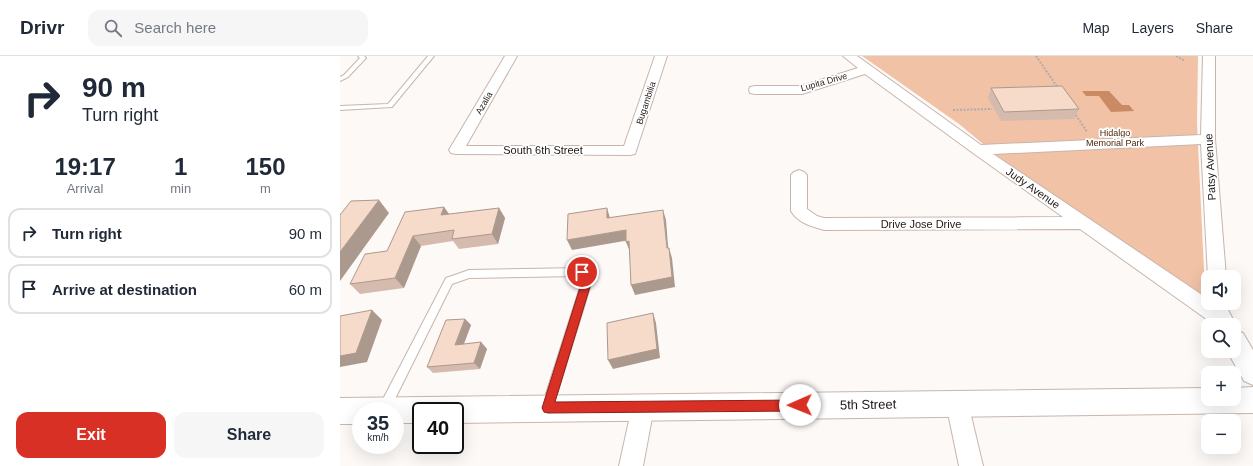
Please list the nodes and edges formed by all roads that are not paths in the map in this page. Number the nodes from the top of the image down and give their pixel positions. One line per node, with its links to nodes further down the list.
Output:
1 (361, 56): 8 (lane)
2 (431, 56): 10 (lane)
3 (511, 56): 12 (street, Azalia)
4 (661, 56): 13 (street, Bugambilia)
5 (849, 56): 7 (street, Judy Avenue)
6 (1209, 56): 11 (street, Patsy Avenue)
7 (868, 69): 9 (street, Lupita Drive); 14 (street, Judy Avenue)
8 (340, 79)
9 (755, 90)
10 (340, 108)
11 (1208, 139): 14 (street); 17 (street, Patsy Avenue)
12 (456, 150): 13 (street, South 6th Street)
13 (630, 150)
14 (978, 150): 16 (street, Judy Avenue)
15 (799, 175): 16 (street, Drive Jose Drive)
16 (1083, 223): 18 (street, Judy Avenue)
17 (1217, 270)
18 (1221, 315)
19 (1241, 353): 20 (street)
20 (1253, 373)
21 (1253, 400): 23 (street, 5th Street)
22 (387, 402): 25 (lane)
23 (957, 403): 24 (street, 5th Street); 30 (street)
24 (643, 407): 25 (street, 5th Street); 29 (street)
25 (548, 408): 26 (street, 5th Street)
26 (404, 410)
27 (340, 411): 28 (street, 5th Street)
28 (352, 411)
29 (631, 466)
30 (971, 466)

